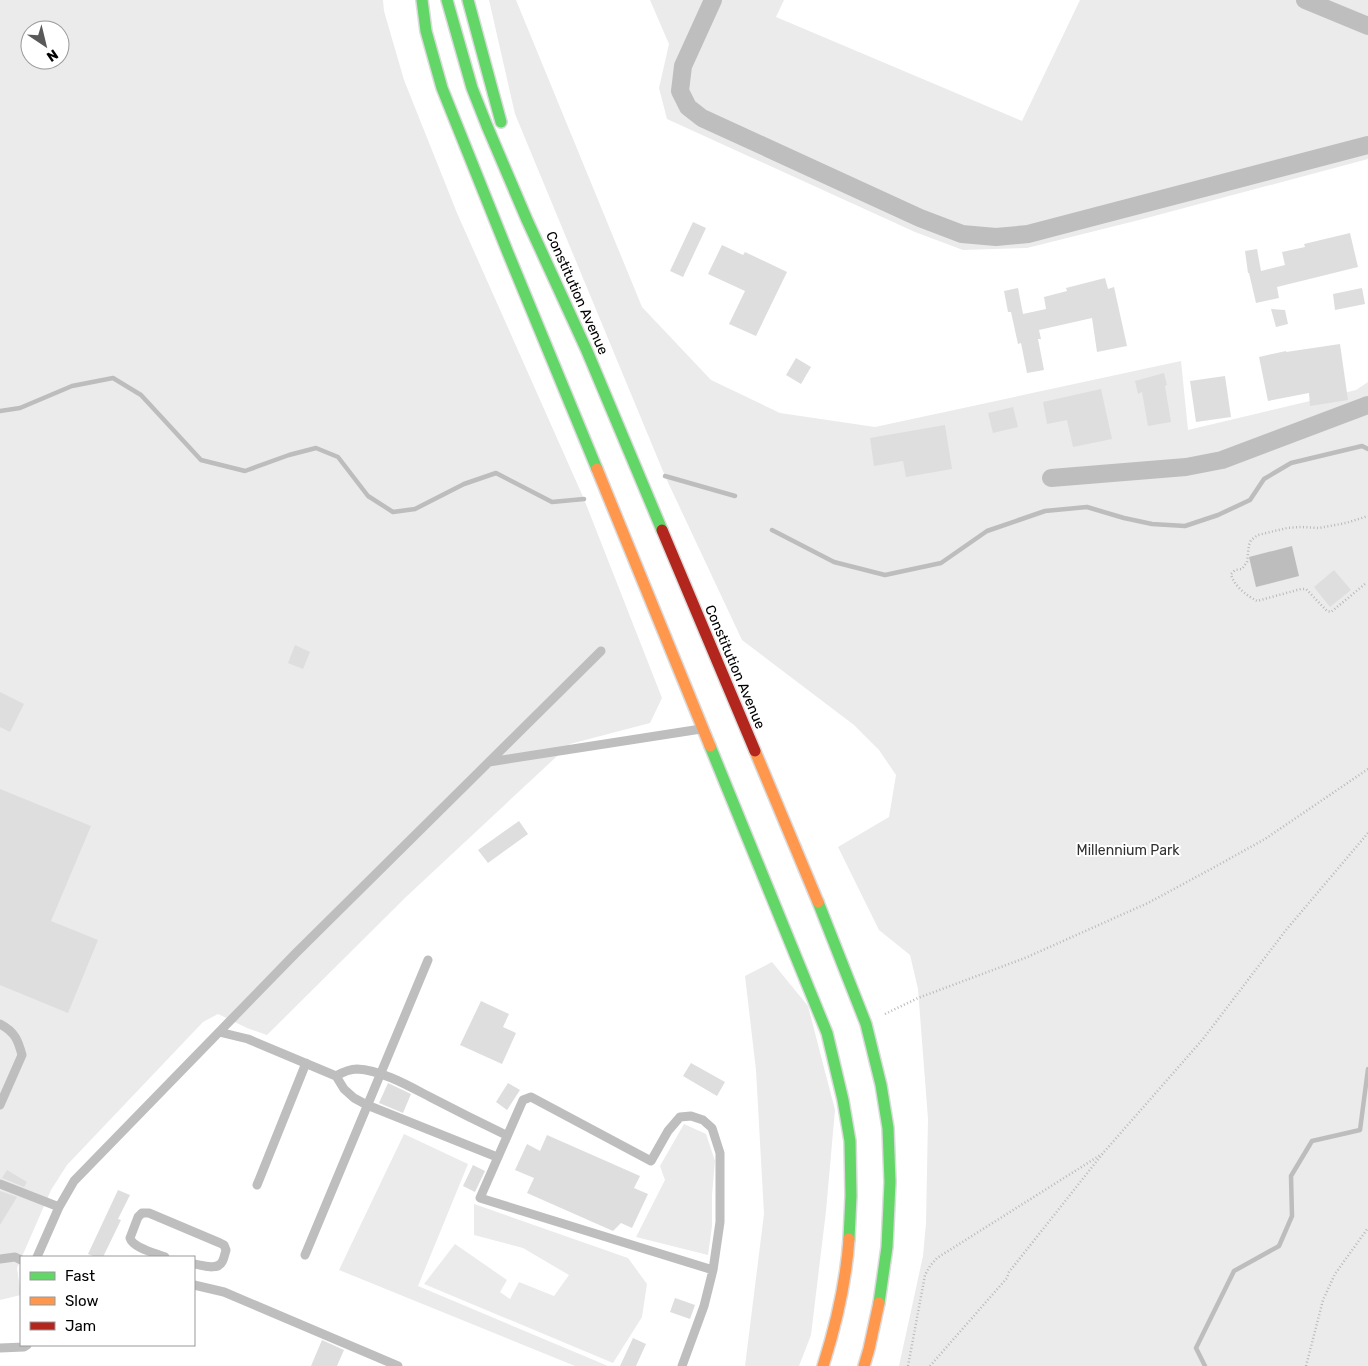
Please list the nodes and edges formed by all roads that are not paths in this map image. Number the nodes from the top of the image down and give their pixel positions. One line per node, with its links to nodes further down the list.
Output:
1 (414, 0): 8 (main road)
2 (422, 0): 8 (main road)
3 (446, 0): 10 (main road, Constitution Avenue)
4 (468, 0): 10 (main road)
5 (713, 0): 9 (street)
6 (1305, 0): 7 (street)
7 (1368, 26)
8 (426, 31): 14 (main road)
9 (1368, 145)
10 (512, 185): 44 (main road, Constitution Avenue)
11 (1368, 405): 12 (street)
12 (1051, 478)
13 (601, 651): 15 (lane)
14 (704, 729): 15 (lane); 43 (main road)
15 (489, 762): 18 (lane)
16 (428, 960): 20 (lane)
17 (0, 1024): 22 (lane)
18 (219, 1032): 19 (lane); 28 (lane)
19 (306, 1063): 21 (lane); 27 (lane)
20 (380, 1074): 21 (lane); 23 (lane); 24 (lane)
21 (336, 1076): 23 (lane)
22 (0, 1105)
23 (367, 1105): 25 (lane); 29 (lane)
24 (506, 1135): 25 (lane); 35 (lane)
25 (497, 1157): 35 (lane)
26 (0, 1184): 28 (lane)
27 (257, 1185)
28 (58, 1207): 30 (lane)
29 (305, 1255)
30 (37, 1256)
31 (163, 1256): 34 (lane)
32 (0, 1259): 33 (lane)
33 (20, 1259)
34 (195, 1264)
35 (713, 1270): 42 (lane)
36 (195, 1286): 39 (lane)
37 (26, 1346): 38 (lane)
38 (0, 1348)
39 (376, 1357): 40 (lane); 41 (lane)
40 (372, 1366)
41 (398, 1366)
42 (682, 1366)
43 (823, 1366)
44 (864, 1366)

